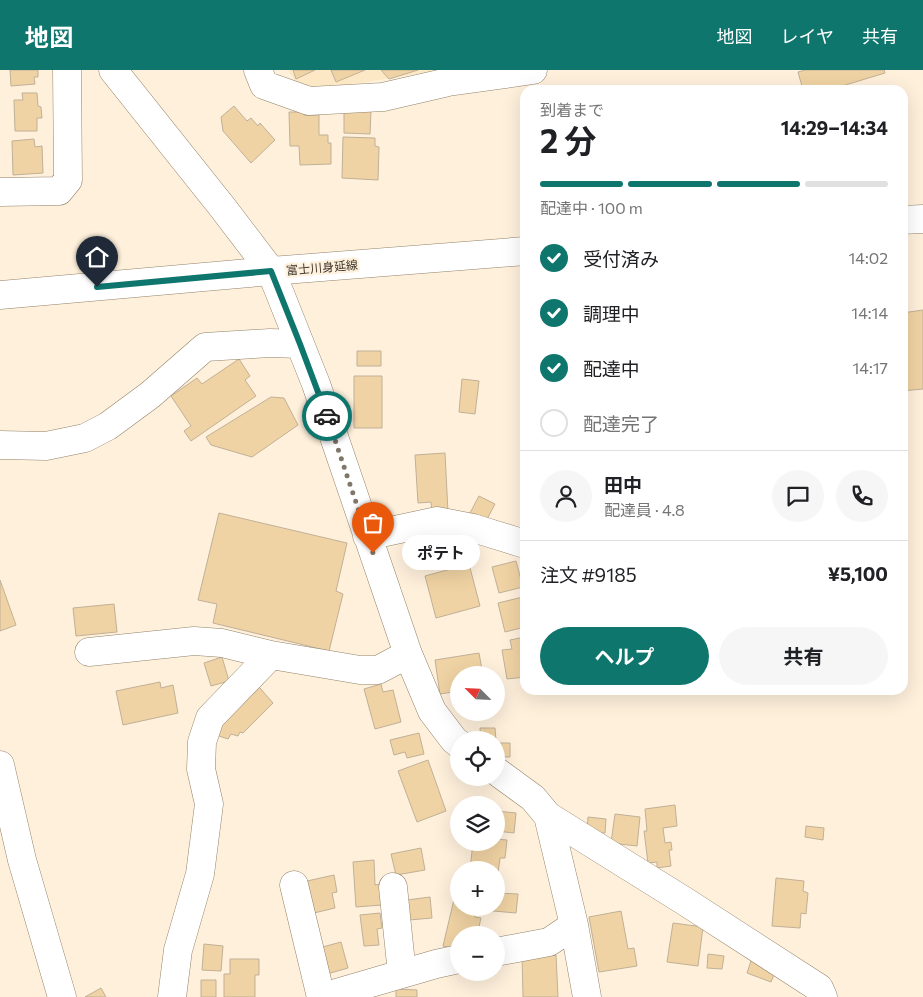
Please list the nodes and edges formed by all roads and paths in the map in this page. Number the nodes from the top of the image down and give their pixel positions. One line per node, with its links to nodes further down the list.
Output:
1 (67, 70): 5 (street)
2 (113, 70): 9 (street)
3 (258, 70): 4 (street)
4 (533, 70)
5 (0, 192)
6 (923, 219): 7 (street)
7 (908, 220)
8 (520, 251): 9 (street, 富士川身延線)
9 (271, 271): 10 (street, 富士川身延線); 11 (street)
10 (0, 295)
11 (300, 344): 12 (street); 13 (street)
12 (0, 444)
13 (367, 536): 14 (street); 17 (street)
14 (520, 542)
15 (90, 652): 16 (street)
16 (271, 654): 17 (street); 29 (street)
17 (408, 654): 18 (street)
18 (450, 735)
19 (0, 765): 28 (street)
20 (505, 778): 21 (street)
21 (548, 816): 24 (street); 32 (street)
22 (294, 885): 30 (street)
23 (393, 887): 27 (street)
24 (574, 926): 25 (street); 31 (street)
25 (505, 950)
26 (450, 961): 27 (street)
27 (402, 974): 30 (street)
28 (62, 997)
29 (172, 997)
30 (322, 997)
31 (587, 997)
32 (823, 997)

